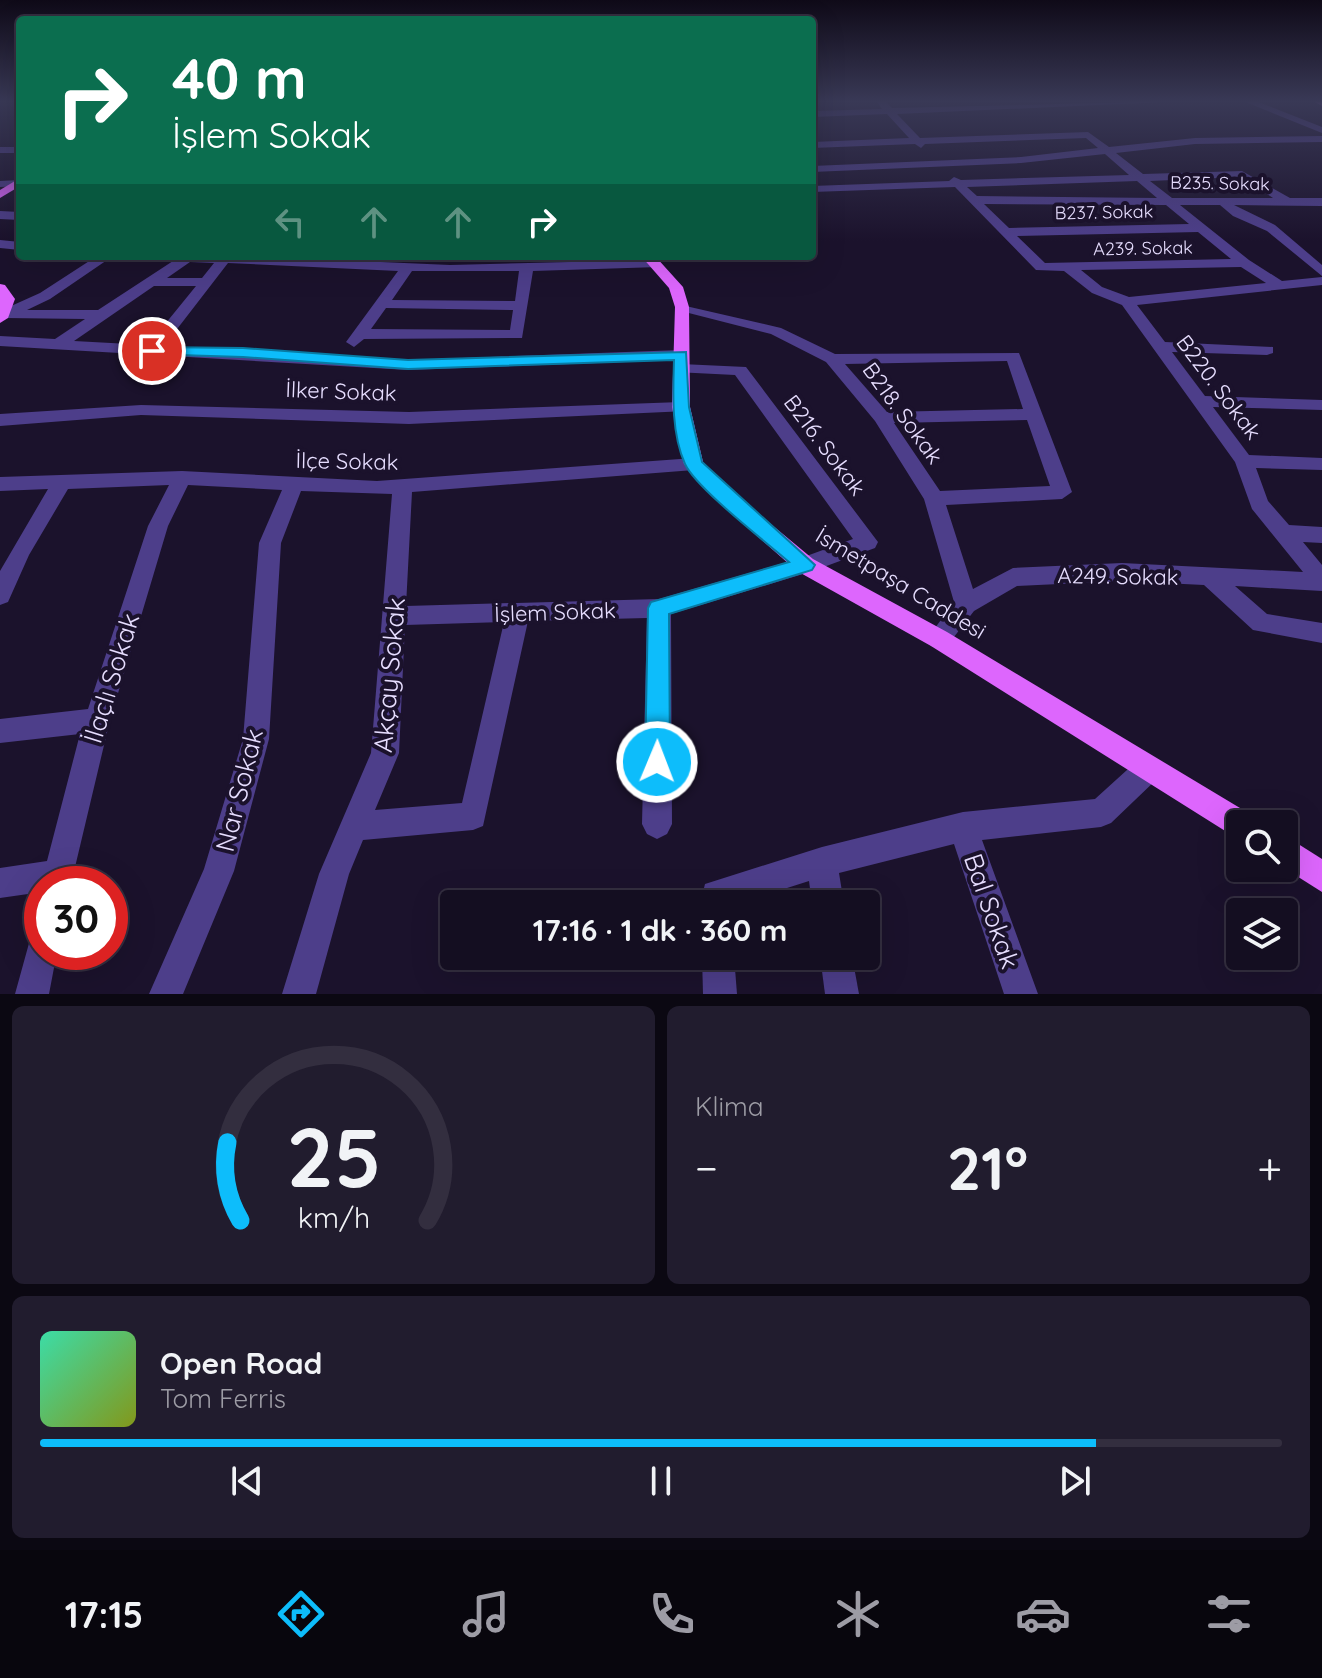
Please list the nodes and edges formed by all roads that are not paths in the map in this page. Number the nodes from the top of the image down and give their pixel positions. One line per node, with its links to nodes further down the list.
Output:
1 (923, 147): 5 (street)
2 (1103, 147): 4 (street)
3 (1145, 147): 4 (street)
4 (1109, 152): 5 (street); 7 (street)
5 (937, 163): 6 (street); 8 (street)
6 (816, 169)
7 (1141, 177): 8 (street); 11 (street); 13 (street)
8 (959, 185): 9 (street); 10 (street)
9 (816, 189)
10 (974, 200): 11 (street, B235. Sokak); 17 (street)
11 (1170, 200): 12 (street, B235. Sokak); 16 (street)
12 (1222, 201): 13 (street, B235. Sokak); 28 (street)
13 (1293, 202): 14 (street, B235. Sokak); 15 (street)
14 (1322, 202)
15 (1322, 218)
16 (1202, 228): 17 (street, B237. Sokak); 24 (street)
17 (1006, 232): 27 (street, A239. Sokak)
18 (100, 260): 38 (street)
19 (184, 260): 30 (street)
20 (208, 260): 23 (street)
21 (371, 260): 23 (street); 25 (street)
22 (651, 260): 26 (street); 37 (main road)
23 (222, 262): 31 (street)
24 (1244, 263): 27 (street, A239. Sokak); 32 (street)
25 (408, 267): 26 (street); 35 (street)
26 (527, 267): 36 (street)
27 (1068, 267): 34 (street)
28 (1322, 272)
29 (1322, 281): 32 (street)
30 (151, 282): 31 (street); 39 (street)
31 (206, 282): 45 (street)
32 (1277, 284): 34 (street)
33 (0, 288): 38 (main road)
34 (1127, 302): 43 (street, B220. Sokak)
35 (382, 304): 36 (street); 40 (street)
36 (521, 306): 40 (street)
37 (682, 307): 46 (street, B218. Sokak); 48 (main road)
38 (2, 315): 39 (street)
39 (102, 315): 42 (street)
40 (360, 334): 47 (street)
41 (0, 341): 42 (street)
42 (61, 342): 45 (street)
43 (1160, 347): 44 (street); 49 (street, B220. Sokak)
44 (1267, 350)
45 (152, 351): 47 (street)
46 (832, 359): 52 (street); 53 (street, B218. Sokak)
47 (340, 361): 48 (street)
48 (681, 362): 51 (main road); 67 (street, B216. Sokak)
49 (1201, 401): 50 (street); 55 (street, B220. Sokak)
50 (1322, 405)
51 (681, 407): 54 (street, İlker Sokak); 56 (main road)
52 (1034, 414): 53 (street); 63 (street)
53 (882, 418): 63 (street, B218. Sokak)
54 (0, 420)
55 (1244, 461): 57 (street); 64 (street, B220. Sokak)
56 (694, 464): 62 (street, İlçe Sokak); 67 (main road, İsmetpaşa Caddesi)
57 (1322, 464)
58 (182, 478): 59 (street, İlçe Sokak); 61 (street, İlçe Sokak); 77 (street, İlaçlı Sokak)
59 (63, 481): 60 (street, İlçe Sokak); 66 (street)
60 (0, 484)
61 (294, 485): 62 (street, İlçe Sokak); 96 (street, Nar Sokak)
62 (402, 486): 74 (street, Akçay Sokak)
63 (934, 498): 71 (street, B218. Sokak)
64 (1283, 533): 65 (street); 69 (street, B220. Sokak)
65 (1322, 535)
66 (10, 553): 70 (street)
67 (805, 565): 72 (street, İşlem Sokak); 76 (main road, İsmetpaşa Caddesi)
68 (1212, 579): 69 (street, A249. Sokak); 71 (street, A249. Sokak); 75 (street)
69 (1322, 581)
70 (0, 596)
71 (966, 604): 76 (street, A249. Sokak)
72 (659, 608): 73 (street, İşlem Sokak); 81 (street)
73 (518, 613): 74 (street, İşlem Sokak); 82 (street)
74 (395, 616): 82 (street, Akçay Sokak)
75 (1322, 633)
76 (939, 639): 79 (main road, İsmetpaşa Caddesi)
77 (97, 720): 78 (street); 86 (street, İlaçlı Sokak)
78 (0, 731)
79 (1148, 769): 80 (main road, İsmetpaşa Caddesi); 83 (street)
80 (1226, 816)
81 (657, 824)
82 (355, 826): 97 (street, Akçay Sokak)
83 (963, 827): 85 (street); 100 (street, Bal Sokak)
84 (1298, 860): 87 (main road)
85 (822, 862): 90 (street); 91 (street)
86 (60, 866)
87 (1322, 877)
88 (24, 882): 89 (street)
89 (0, 883)
90 (744, 890)
91 (826, 890)
92 (37, 970): 95 (street)
93 (719, 970): 98 (street)
94 (838, 970): 99 (street)
95 (32, 994)
96 (166, 994)
97 (299, 994)
98 (720, 994)
99 (842, 994)
100 (1021, 994)

